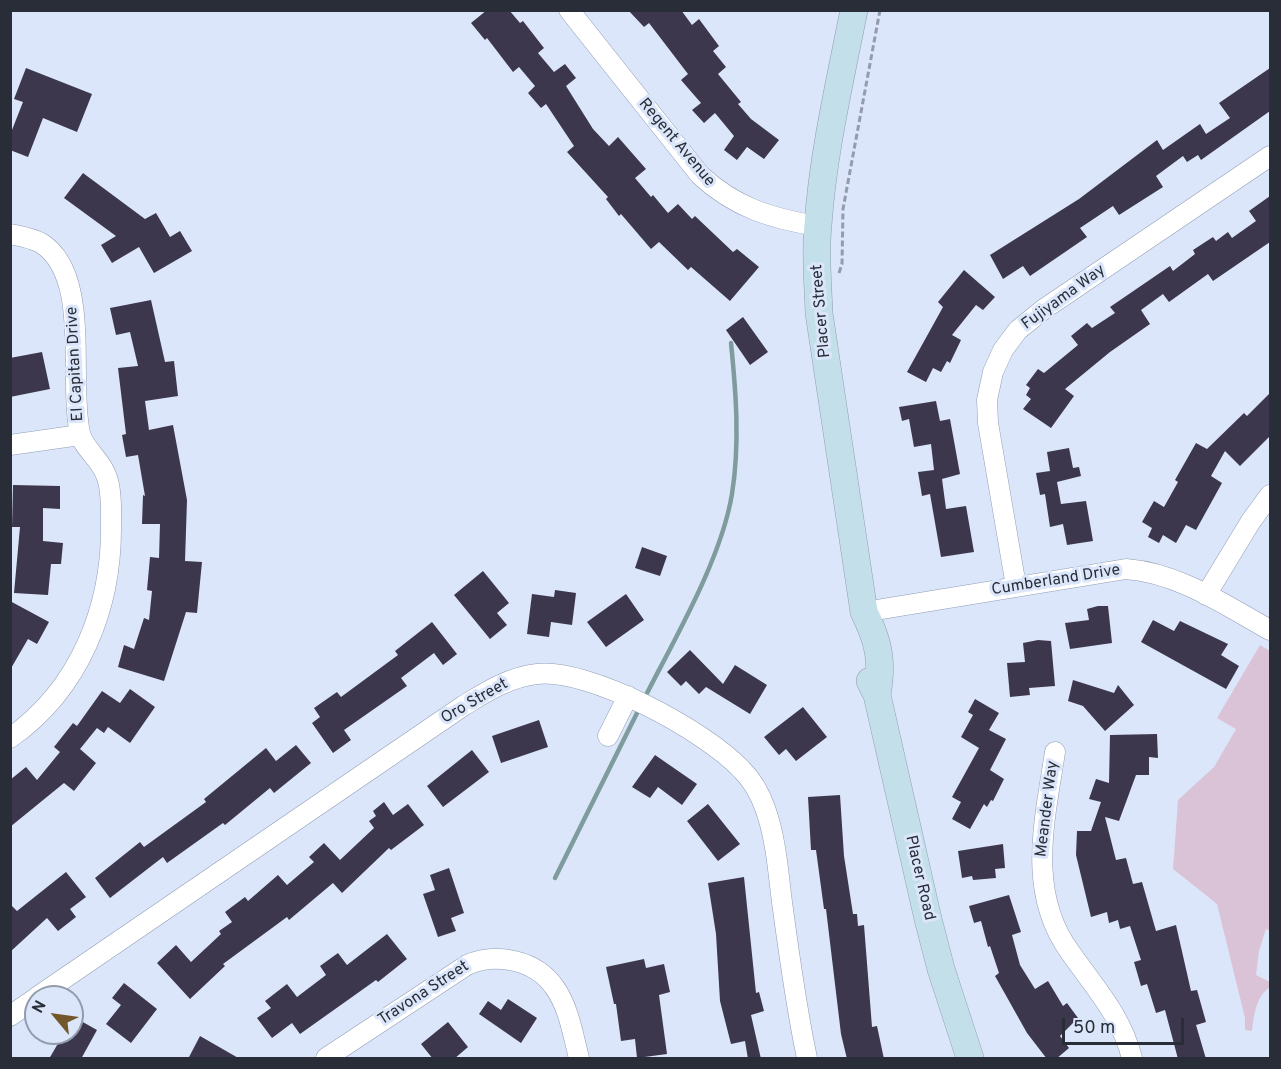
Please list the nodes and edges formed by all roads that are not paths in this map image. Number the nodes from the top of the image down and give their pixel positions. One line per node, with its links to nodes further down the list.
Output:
1 (569, 10): 4 (street, Regent Avenue)
2 (854, 10): 4 (main road, Placer Street)
3 (1270, 156): 9 (street, Fujiyama Way)
4 (818, 226): 11 (main road, Placer Street)
5 (10, 234): 6 (street, El Capitan Drive)
6 (80, 435): 7 (street); 15 (street, El Capitan Drive)
7 (10, 445)
8 (1270, 495): 10 (street)
9 (1016, 586): 10 (street, Cumberland Drive); 11 (street, Cumberland Drive)
10 (1206, 595): 12 (street, Cumberland Drive)
11 (864, 612): 23 (main road, Placer Road)
12 (1270, 630)
13 (628, 696): 14 (street); 17 (street, Oro Street); 22 (street, Oro Street)
14 (608, 736)
15 (10, 738)
16 (1055, 752): 24 (street, Meander Way)
17 (56, 985)
18 (24, 1007): 19 (street, Oro Street)
19 (10, 1016)
20 (326, 1059): 21 (street, Travona Street)
21 (579, 1059)
22 (807, 1059)
23 (970, 1059)
24 (1132, 1059)

